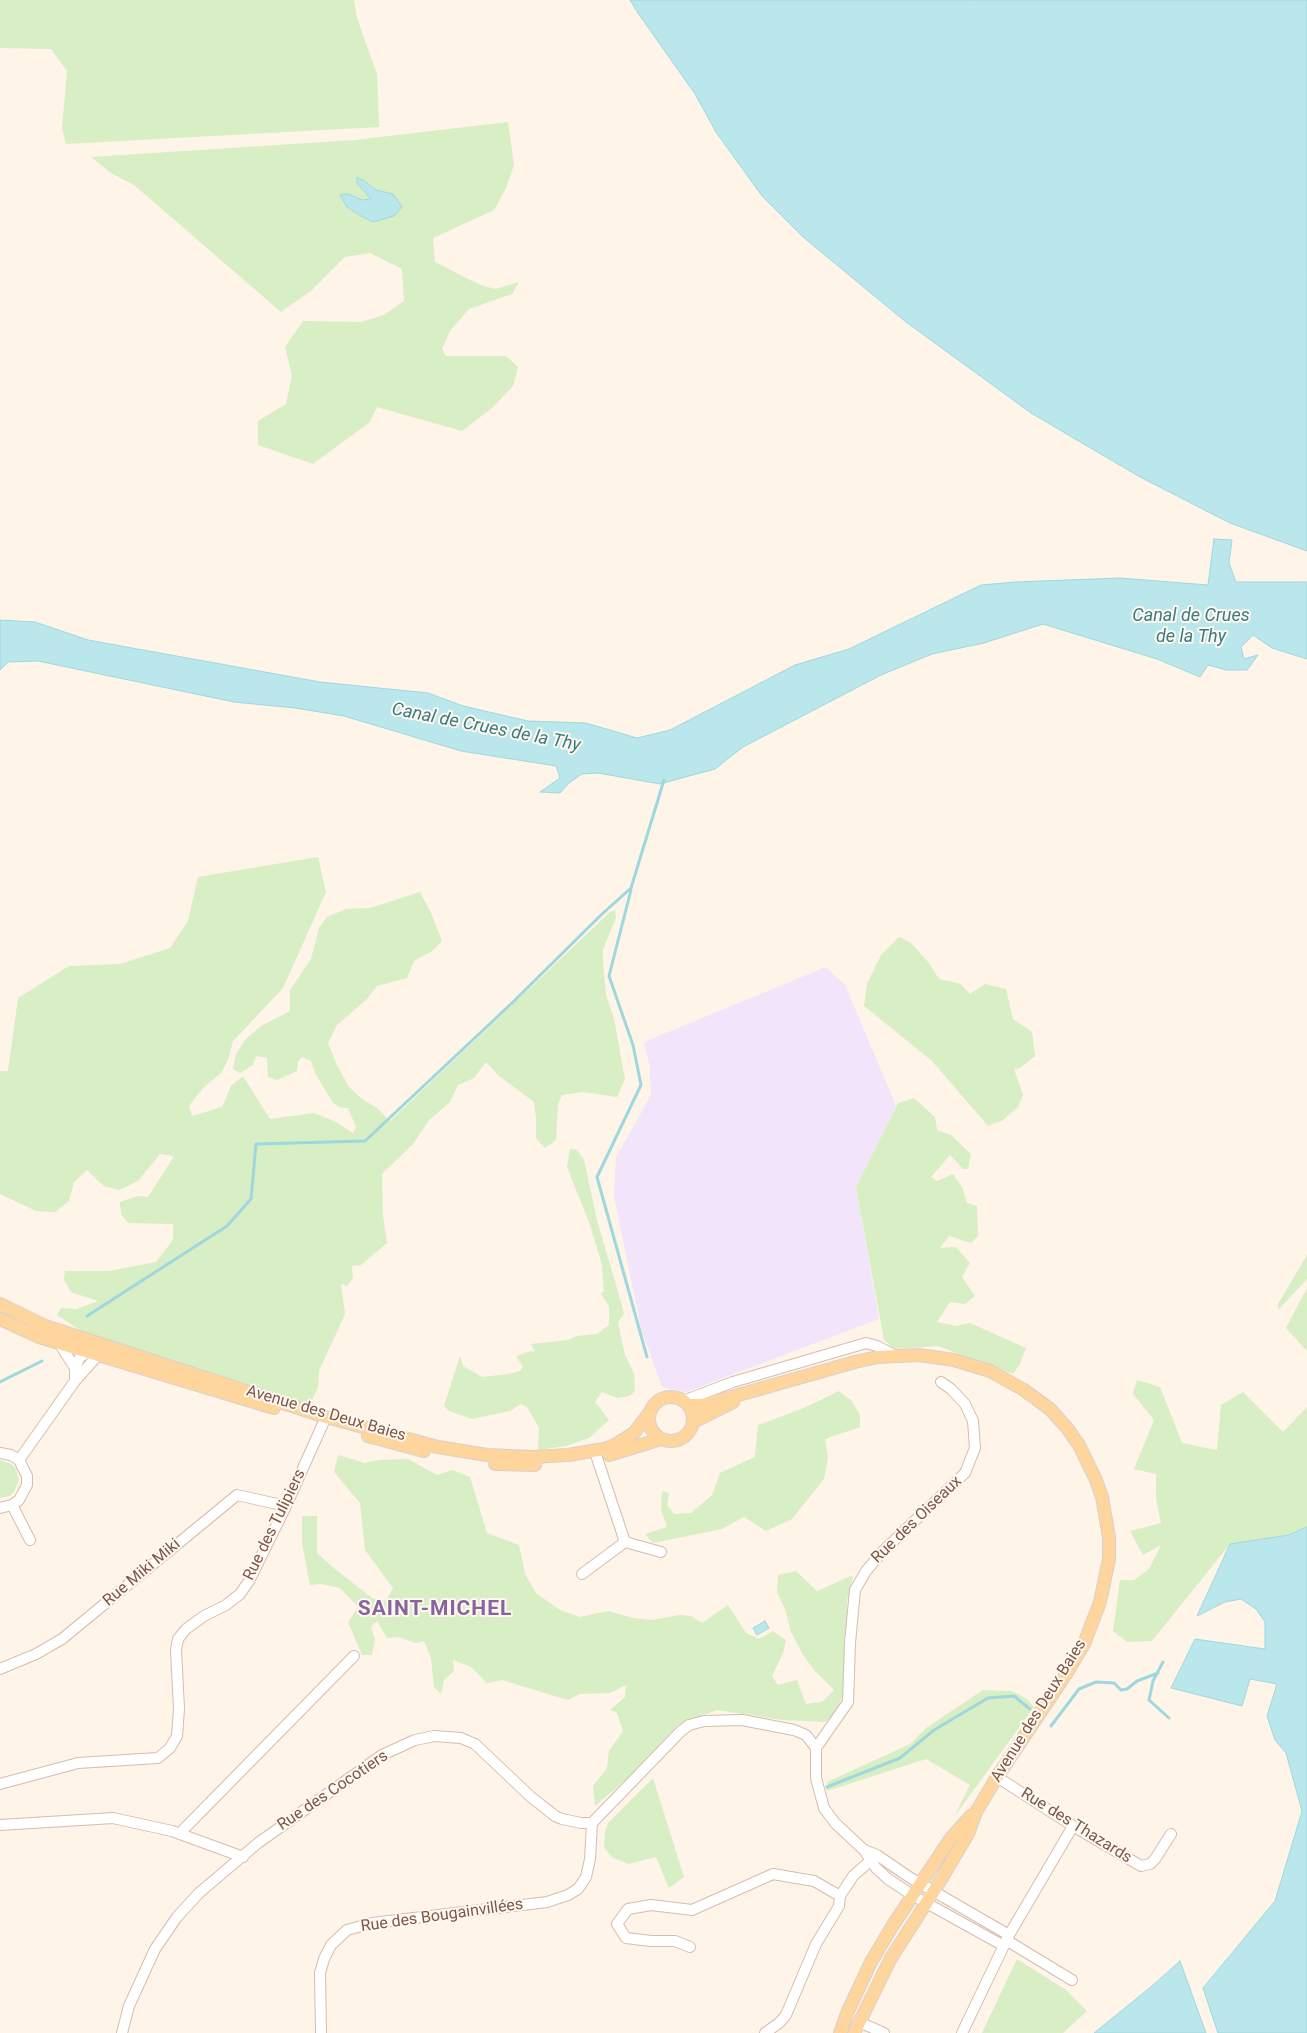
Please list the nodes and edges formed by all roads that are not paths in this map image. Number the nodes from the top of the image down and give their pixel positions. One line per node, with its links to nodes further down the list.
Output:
1 (0, 1304): 6 (main road, Avenue des Deux Baies)
2 (0, 1319): 3 (main road, Avenue des Deux Baies)
3 (59, 1343): 4 (main road, Avenue des Deux Baies); 7 (street)
4 (93, 1353): 6 (street); 7 (street); 9 (street); 13 (main road, Avenue des Deux Baies)
5 (896, 1356): 8 (main road, Avenue des Deux Baies); 11 (street); 29 (main road, Avenue des Deux Baies)
6 (157, 1361): 13 (main road, Avenue des Deux Baies)
7 (75, 1368): 9 (street)
8 (804, 1376): 11 (main road, Avenue des Deux Baies); 14 (main road, Avenue des Deux Baies)
9 (75, 1381): 18 (street)
10 (941, 1382): 28 (street, Rue des Oiseaux)
11 (686, 1403): 12 (main road, Avenue des Deux Baies); 14 (main road)
12 (650, 1412): 13 (main road, Avenue des Deux Baies); 15 (main road)
13 (324, 1420): 17 (main road, Avenue des Deux Baies); 20 (street, Rue des Tulipiers)
14 (693, 1422): 15 (main road, Avenue des Deux Baies)
15 (662, 1439): 17 (main road, Avenue des Deux Baies)
16 (0, 1453): 18 (street)
17 (597, 1458): 23 (street)
18 (19, 1460): 19 (street)
19 (12, 1505): 21 (street); 22 (street)
20 (286, 1506): 27 (street, Rue Miki Miki); 30 (street, Rue des Tulipiers)
21 (0, 1508)
22 (30, 1540)
23 (625, 1542): 24 (street); 25 (street)
24 (661, 1552)
25 (582, 1574)
26 (354, 1656): 35 (street)
27 (0, 1669)
28 (816, 1748): 32 (street); 37 (street)
29 (997, 1776): 31 (main road, Avenue des Deux Baies); 34 (street, Rue des Thazards)
30 (0, 1784)
31 (976, 1812): 40 (main road, Avenue des Deux Baies); 41 (main road, Avenue des Deux Baies)
32 (592, 1823): 38 (street, Rue des Cocotiers); 50 (street, Rue des Bougainvillées)
33 (0, 1825): 35 (street)
34 (1073, 1826): 36 (street, Rue des Thazards); 45 (street)
35 (179, 1834): 38 (street)
36 (1172, 1834)
37 (864, 1850): 39 (street); 40 (street)
38 (243, 1857): 49 (street, Rue des Cocotiers)
39 (870, 1861): 42 (street); 43 (street)
40 (920, 1883): 41 (street); 42 (main road, Avenue des Deux Baies)
41 (934, 1892): 44 (main road, Avenue des Deux Baies); 45 (street)
42 (912, 1895): 44 (street); 52 (main road, Avenue des Deux Baies)
43 (840, 1896): 46 (street); 51 (street)
44 (926, 1903): 45 (street); 48 (main road, Avenue des Deux Baies)
45 (1007, 1941): 47 (street); 54 (street)
46 (690, 1946)
47 (1072, 1980)
48 (858, 2030): 53 (street)
49 (122, 2033)
50 (321, 2033)
51 (765, 2033)
52 (840, 2033)
53 (884, 2033)
54 (962, 2033)

